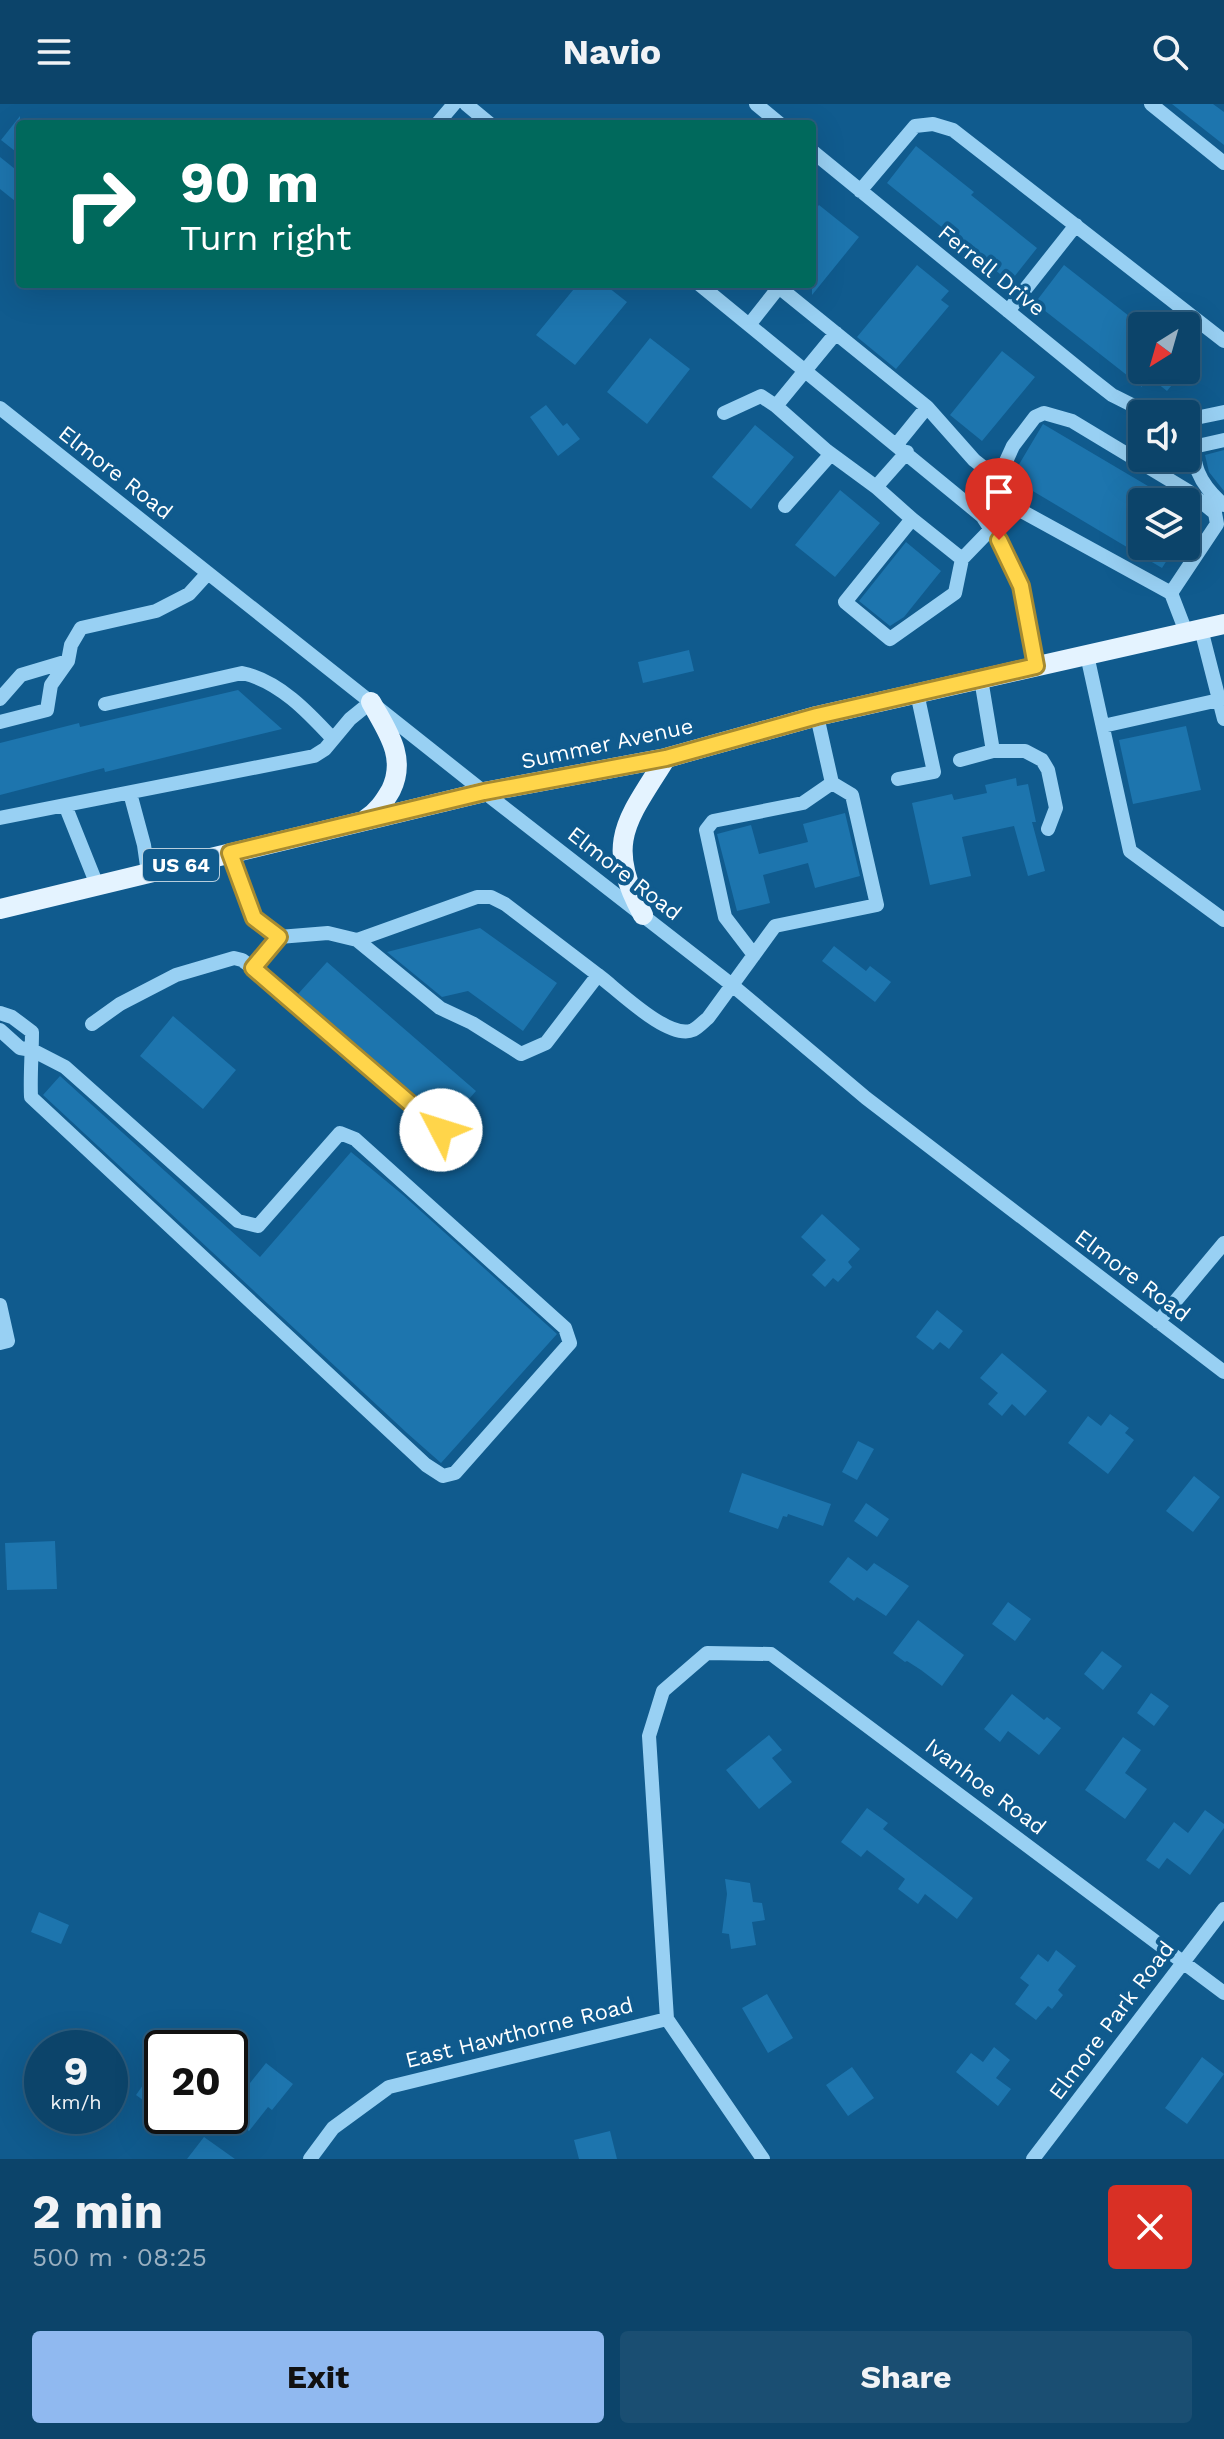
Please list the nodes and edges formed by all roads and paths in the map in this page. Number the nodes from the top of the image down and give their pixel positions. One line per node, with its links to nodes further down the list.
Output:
1 (454, 104): 5 (street)
2 (466, 104): 6 (street)
3 (756, 104): 7 (street)
4 (1151, 104): 9 (street)
5 (440, 120)
6 (485, 120)
7 (775, 120)
8 (816, 154): 10 (street, Ferrell Drive)
9 (1224, 163)
10 (860, 191): 11 (street); 15 (street, Ferrell Drive)
11 (1076, 225): 15 (street); 18 (street)
12 (704, 288): 16 (street)
13 (776, 288): 16 (street)
14 (780, 288): 17 (street)
15 (1008, 311): 20 (street, Ferrell Drive)
16 (749, 325): 19 (street)
17 (836, 333): 19 (street); 22 (street)
18 (1224, 341)
19 (805, 370): 21 (street); 29 (street)
20 (1128, 403)
21 (776, 406): 25 (street); 30 (street)
22 (927, 407): 29 (street); 32 (street)
23 (0, 408): 41 (street, Elmore Road)
24 (1224, 412): 26 (street)
25 (724, 413)
26 (1200, 417)
27 (1224, 440): 28 (street)
28 (1200, 445)
29 (902, 448): 33 (street); 37 (street)
30 (831, 454): 33 (street); 36 (street)
31 (1199, 472): 35 (street)
32 (998, 479): 34 (street); 42 (street)
33 (876, 487): 38 (street)
34 (1000, 503): 37 (street); 42 (street)
35 (1224, 505)
36 (785, 506)
37 (982, 516): 39 (street)
38 (912, 519): 40 (street); 40 (street)
39 (991, 529): 40 (street); 47 (street)
40 (962, 559)
41 (208, 573): 46 (street); 52 (street, Elmore Road)
42 (1171, 593): 44 (street)
43 (1224, 624): 44 (main road, Summer Avenue / US 64)
44 (1194, 630): 45 (main road, Summer Avenue / US 64); 51 (street)
45 (1087, 655): 47 (main road, Summer Avenue / US 64); 57 (street)
46 (68, 661): 50 (street); 56 (street)
47 (1036, 666): 48 (main road, Summer Avenue / US 64)
48 (981, 679): 49 (main road, Summer Avenue / US 64); 59 (street)
49 (917, 693): 54 (main road, Summer Avenue / US 64); 62 (street)
50 (0, 699)
51 (1219, 700): 55 (street); 57 (street)
52 (371, 702): 58 (street); 64 (street, Elmore Road); 68 (main road)
53 (105, 704): 58 (street)
54 (817, 716): 60 (main road, Summer Avenue / US 64); 63 (street)
55 (1224, 719)
56 (0, 722)
57 (1103, 726): 75 (street)
58 (333, 739): 65 (street)
59 (993, 751): 61 (street); 69 (street)
60 (666, 758): 64 (main road, Summer Avenue / US 64); 74 (main road)
61 (960, 760)
62 (898, 779)
63 (832, 783): 78 (street); 78 (street)
64 (484, 792): 68 (main road, Summer Avenue / US 64); 74 (street, Elmore Road)
65 (130, 793): 66 (street); 71 (street)
66 (65, 805): 67 (street); 72 (street)
67 (0, 818)
68 (363, 821): 70 (main road, Summer Avenue / US 64)
69 (1048, 829)
70 (230, 853): 71 (main road, Summer Avenue / US 64); 76 (street)
71 (148, 873): 72 (main road, Summer Avenue / US 64)
72 (97, 885): 73 (main road, Summer Avenue / US 64)
73 (0, 909)
74 (643, 915): 81 (street, Elmore Road)
75 (1224, 920)
76 (279, 937): 77 (street); 79 (street)
77 (357, 940): 80 (street); 80 (street)
78 (754, 955): 81 (street)
79 (253, 968): 83 (street); 86 (street)
80 (598, 975): 81 (street)
81 (732, 985): 89 (street, Elmore Road)
82 (0, 1016): 85 (street)
83 (92, 1024)
84 (0, 1030): 85 (street)
85 (32, 1050): 85 (street)
86 (441, 1130)
87 (1224, 1243): 89 (street)
88 (0, 1305): 90 (street)
89 (1158, 1322): 91 (street, Elmore Road)
90 (0, 1343)
91 (1224, 1372)
92 (707, 1653): 94 (street, Ivanhoe Road); 96 (street, East Hawthorne Road)
93 (1224, 1909): 94 (street, Elmore Park Road)
94 (1184, 1961): 95 (street, Ivanhoe Road); 99 (street, Elmore Park Road)
95 (1224, 1993)
96 (667, 2019): 97 (street, East Hawthorne Road); 98 (street)
97 (310, 2159)
98 (763, 2159)
99 (1033, 2159)

